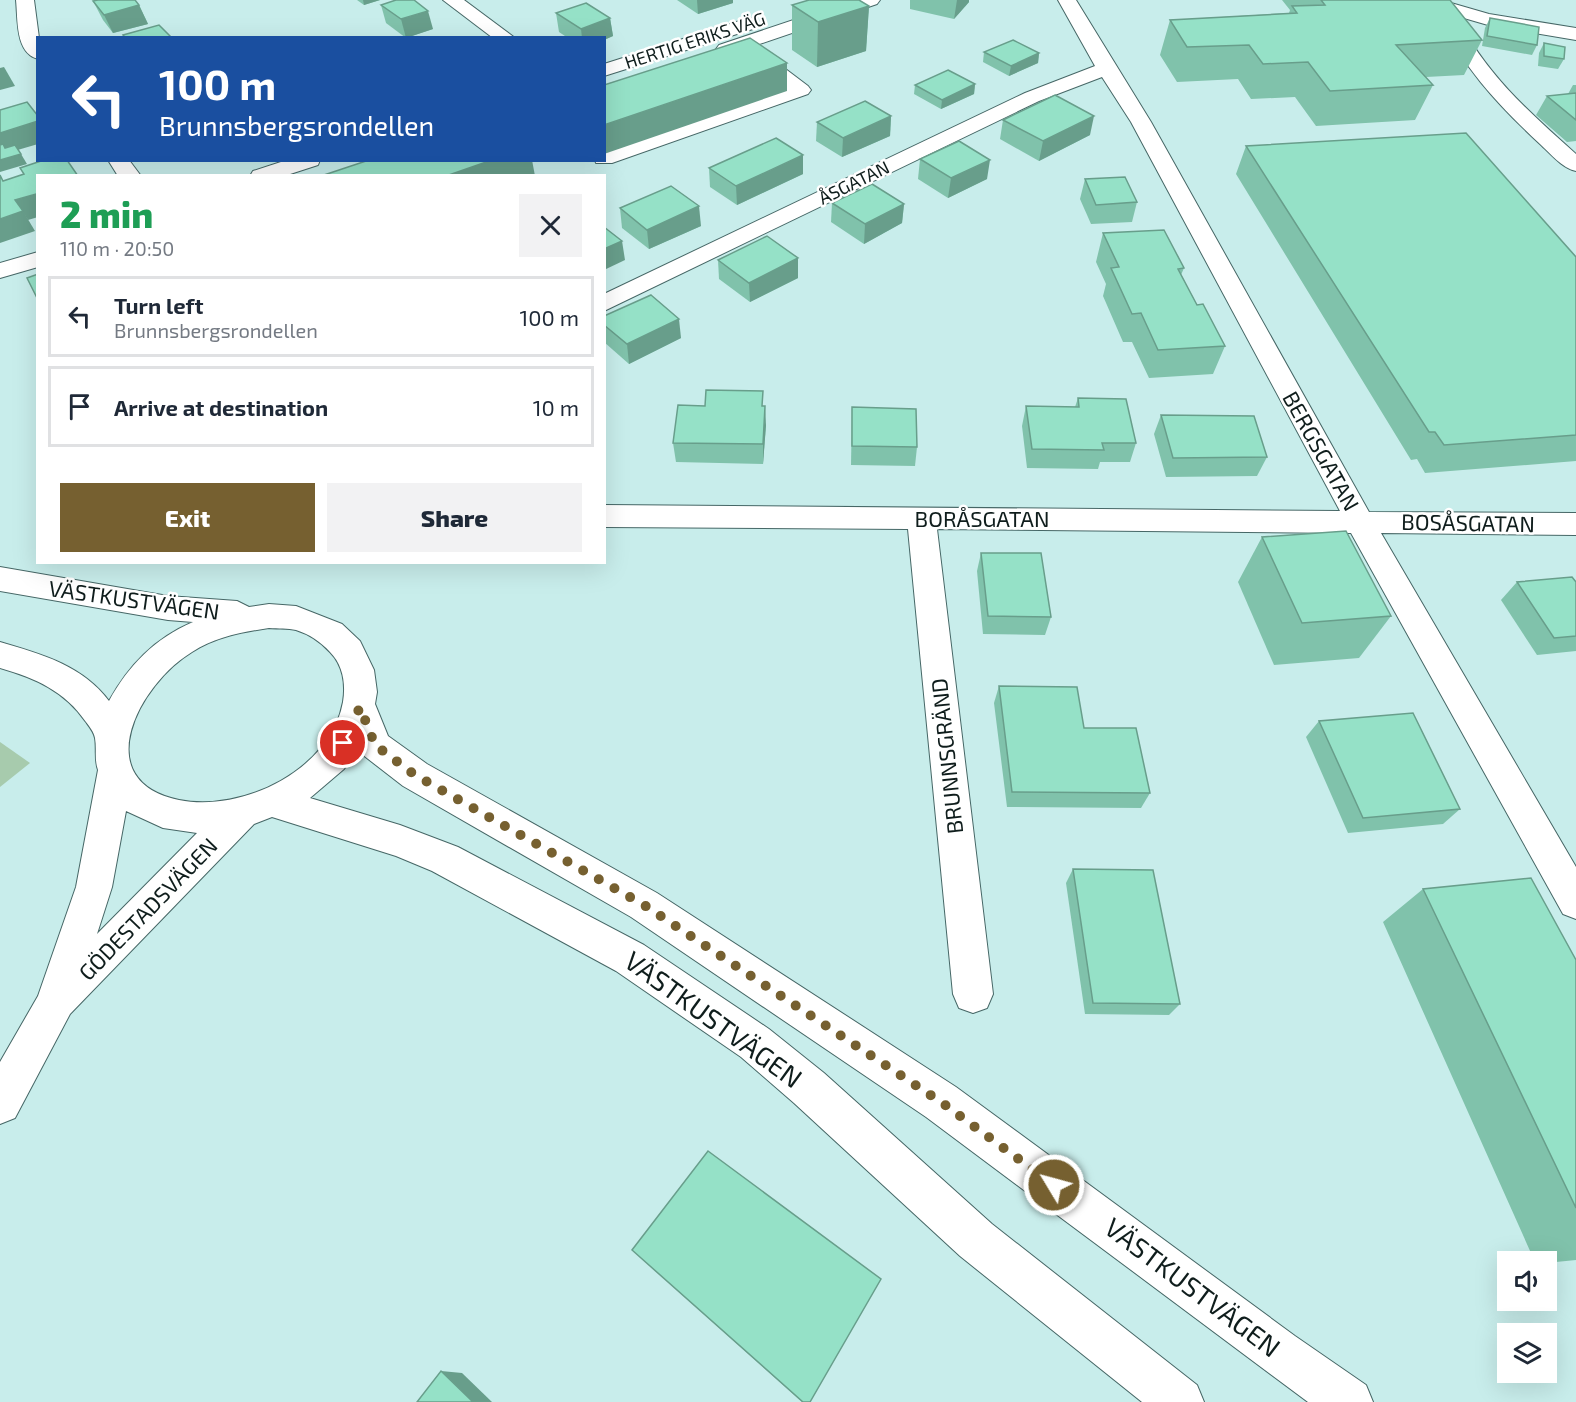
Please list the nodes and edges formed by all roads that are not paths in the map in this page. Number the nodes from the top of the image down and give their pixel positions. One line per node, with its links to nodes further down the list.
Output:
1 (24, 0): 11 (street)
2 (452, 0): 9 (street)
3 (819, 0): 12 (street, HERTIG ERIKS VÄG)
4 (872, 0): 10 (street, HERTIG ERIKS VÄG)
5 (1067, 0): 13 (street, BERGSGATAN)
6 (1418, 0): 7 (street)
7 (1442, 4): 8 (street); 17 (street)
8 (1576, 34)
9 (503, 36)
10 (741, 44): 14 (street, HERTIG ERIKS VÄG); 15 (street)
11 (36, 50)
12 (606, 69)
13 (1107, 70): 21 (street, ÅSGATAN); 24 (street, BERGSGATAN)
14 (606, 89)
15 (606, 157)
16 (304, 162): 18 (street)
17 (1576, 165)
18 (267, 174)
19 (36, 260): 20 (street)
20 (0, 271)
21 (606, 303)
22 (606, 516): 23 (street, BORÅSGATAN)
23 (921, 519): 24 (street, BORÅSGATAN); 34 (street, BRUNNSGRÄND)
24 (1360, 522): 25 (street, BOSÅSGATAN); 33 (street, BERGSGATAN)
25 (1576, 524)
26 (0, 579): 27 (street, VÄSTKUSTVÄGEN)
27 (269, 616): 29 (street); 30 (street)
28 (0, 655): 30 (street)
29 (360, 707): 32 (street); 38 (street, VÄSTKUSTVÄGEN)
30 (111, 731): 31 (street)
31 (115, 771): 32 (street); 35 (street, GÖDESTADSVÄGEN)
32 (257, 807): 35 (street, GÖDESTADSVÄGEN); 37 (street, VÄSTKUSTVÄGEN)
33 (1576, 902)
34 (973, 994)
35 (54, 1005): 36 (street, GÖDESTADSVÄGEN)
36 (0, 1103)
37 (1180, 1402)
38 (1349, 1402)

